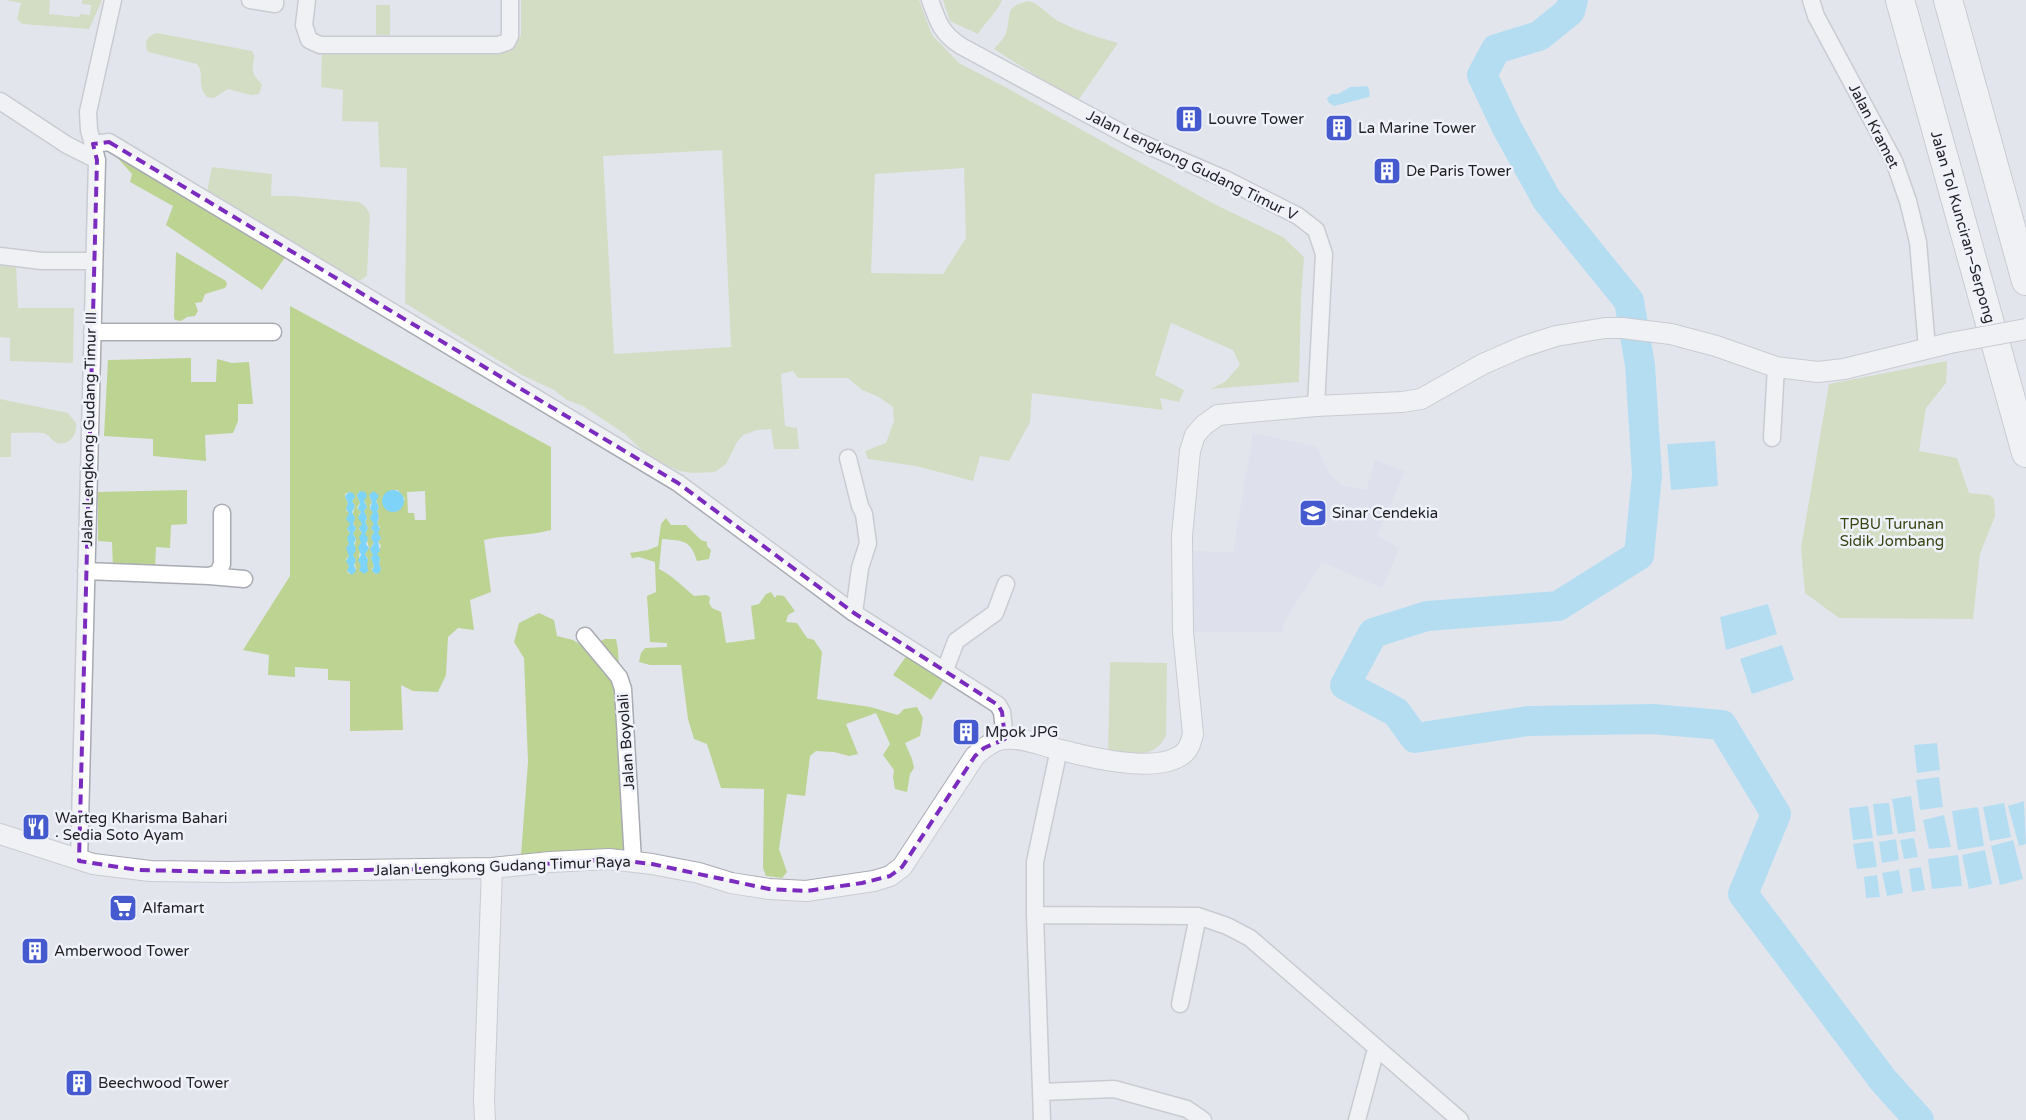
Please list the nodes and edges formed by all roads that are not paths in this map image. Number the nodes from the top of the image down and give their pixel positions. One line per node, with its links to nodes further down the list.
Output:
1 (113, 0): 11 (street, Jalan Lengkong Gudang Timur III)
2 (250, 0): 3 (street)
3 (275, 0)
4 (307, 0): 5 (street)
5 (510, 0)
6 (930, 0): 21 (street, Jalan Lengkong Gudang Timur V)
7 (1811, 0): 19 (street, Jalan Kramet)
8 (1900, 0): 23 (highway, Jalan Tol Kunciran–Serpong)
9 (1948, 0): 15 (highway)
10 (0, 100): 12 (street)
11 (93, 144): 12 (street, Jalan Lengkong Gudang Timur III); 30 (street)
12 (97, 160): 14 (street, Jalan Lengkong Gudang Timur III)
13 (0, 256): 14 (street)
14 (93, 262): 17 (street, Jalan Lengkong Gudang Timur III)
15 (2026, 281)
16 (2026, 329): 19 (street, Jalan Lengkong Gudang Timur Raya, bridge)
17 (92, 332): 18 (street); 26 (street, Jalan Lengkong Gudang Timur III)
18 (273, 332)
19 (1927, 348): 20 (street, Jalan Lengkong Gudang Timur Raya)
20 (1776, 367): 21 (street, Jalan Lengkong Gudang Timur Raya); 22 (street)
21 (1316, 406): 34 (street, Jalan Lengkong Gudang Timur Raya)
22 (1772, 438)
23 (2026, 453)
24 (848, 458): 30 (street)
25 (222, 513): 27 (street)
26 (86, 571): 27 (street); 36 (street, Jalan Lengkong Gudang Timur III)
27 (210, 576): 28 (street)
28 (244, 579)
29 (1006, 584): 32 (street)
30 (854, 614): 32 (street)
31 (585, 636): 37 (street, Jalan Boyolali)
32 (945, 670): 33 (street)
33 (1006, 739): 34 (street, Jalan Lengkong Gudang Timur Raya); 37 (street, Jalan Lengkong Gudang Timur Raya)
34 (1059, 749): 39 (street)
35 (0, 834): 36 (street, Jalan Lengkong Gudang Timur Raya)
36 (79, 861): 38 (street, Jalan Lengkong Gudang Timur Raya)
37 (633, 861): 38 (street, Jalan Lengkong Gudang Timur Raya)
38 (492, 868): 44 (street)
39 (1035, 915): 40 (street); 43 (street)
40 (1198, 916): 41 (street); 42 (street)
41 (1180, 1004)
42 (1376, 1048): 47 (street); 48 (street)
43 (1042, 1092): 45 (street); 46 (street)
44 (485, 1120)
45 (1042, 1120)
46 (1204, 1120)
47 (1357, 1120)
48 (1460, 1120)

